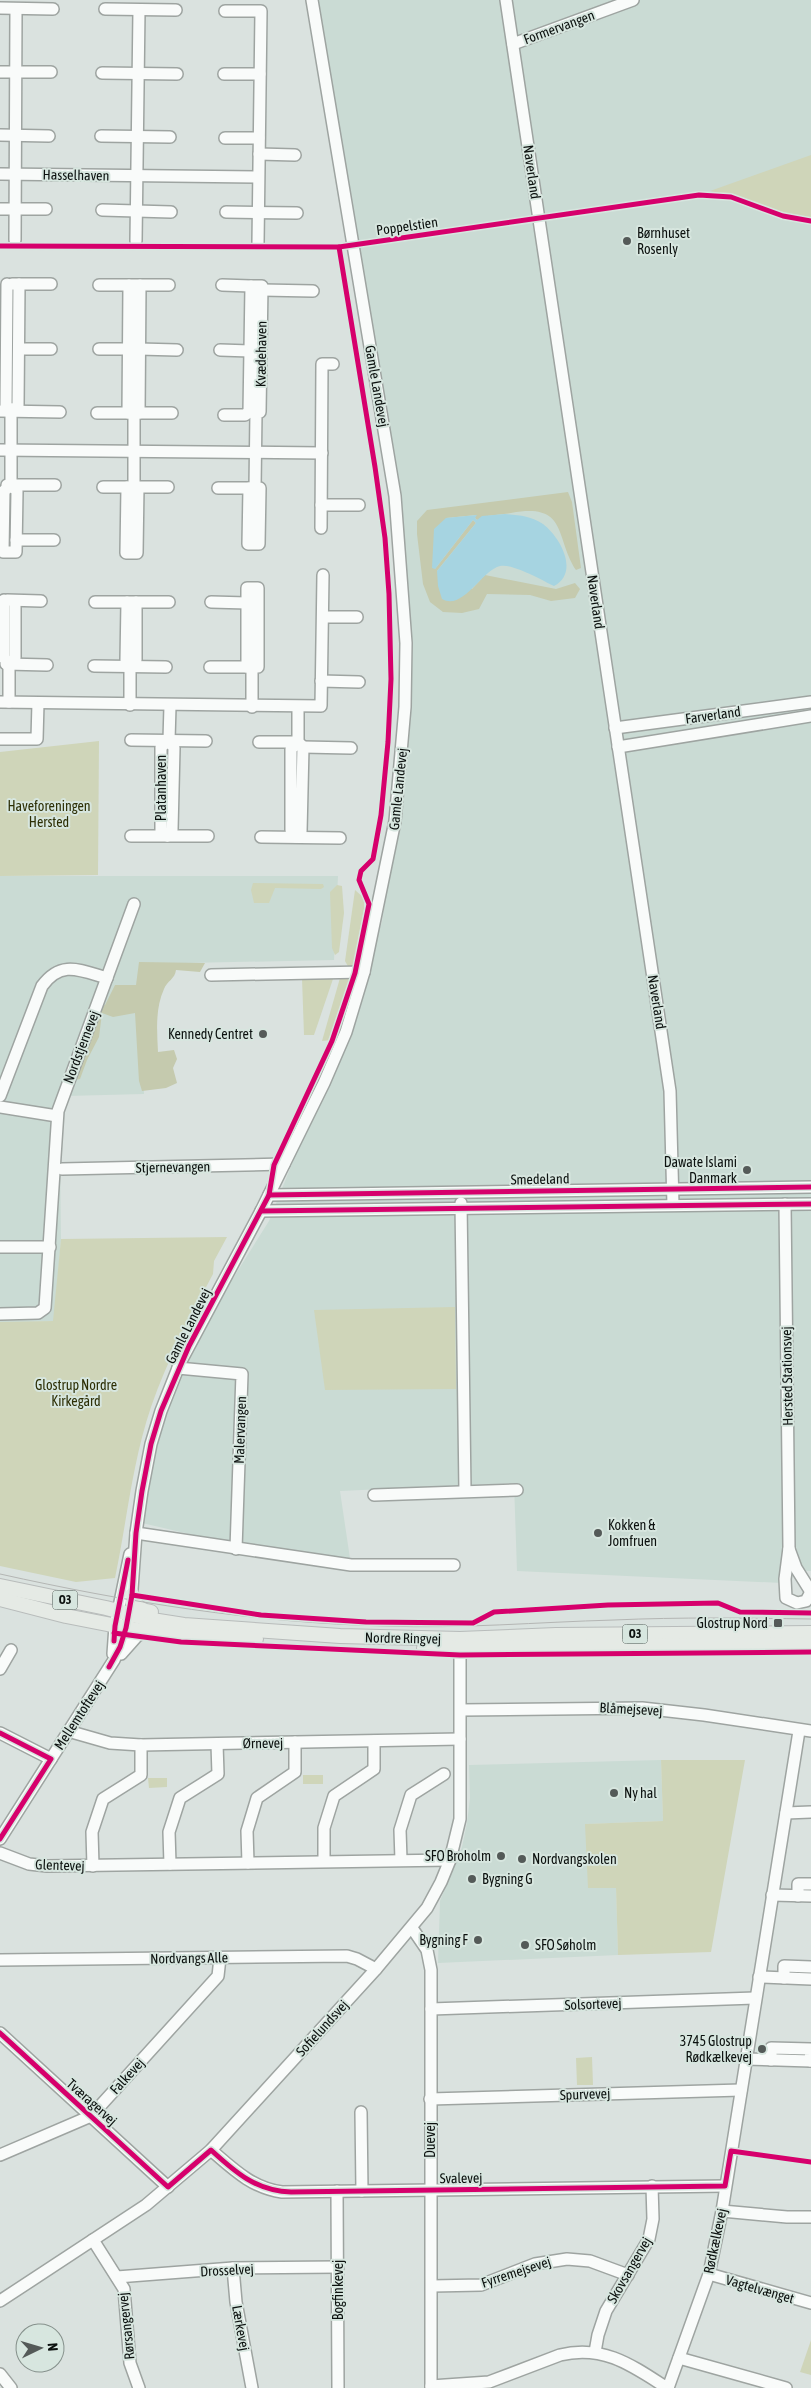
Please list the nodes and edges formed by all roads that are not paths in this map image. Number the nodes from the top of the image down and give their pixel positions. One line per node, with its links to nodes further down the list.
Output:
1 (312, 0): 130 (street, Gamle Landevej)
2 (506, 0): 11 (street, Naverland)
3 (633, 0): 11 (street, Formervangen)
4 (0, 8): 5 (street)
5 (16, 8): 6 (street); 13 (street)
6 (53, 9)
7 (105, 10): 8 (street)
8 (139, 10): 9 (street); 16 (street)
9 (176, 10)
10 (225, 11): 19 (street)
11 (513, 44): 114 (street, Naverland)
12 (0, 72): 13 (street)
13 (16, 72): 14 (street); 21 (street)
14 (51, 72)
15 (102, 73): 16 (street)
16 (138, 73): 17 (street); 24 (street)
17 (177, 74)
18 (224, 74): 19 (street)
19 (260, 74): 27 (street)
20 (0, 136): 21 (street)
21 (15, 136): 22 (street); 31 (street)
22 (50, 136)
23 (101, 136): 24 (street)
24 (137, 137): 25 (street); 32 (street)
25 (170, 137)
26 (225, 138): 27 (street)
27 (259, 138): 28 (street)
28 (259, 154): 29 (street); 33 (street)
29 (295, 155)
30 (0, 174): 31 (street, Hasselhaven)
31 (14, 174): 32 (street, Hasselhaven); 35 (street)
32 (137, 176): 33 (street, Hasselhaven); 38 (street)
33 (258, 177): 41 (street)
34 (0, 209): 35 (street)
35 (14, 209): 36 (street); 43 (street)
36 (46, 209)
37 (102, 210): 38 (street)
38 (137, 211): 39 (street); 44 (street)
39 (171, 212)
40 (226, 212): 41 (street)
41 (258, 213): 42 (street); 45 (street)
42 (297, 213)
43 (14, 240)
44 (136, 241)
45 (258, 243)
46 (4, 284): 47 (street); 56 (street)
47 (19, 284): 48 (street); 57 (street)
48 (51, 284)
49 (99, 285): 50 (street)
50 (135, 285): 51 (street); 60 (street)
51 (169, 285)
52 (222, 285): 53 (street)
53 (251, 286): 54 (street); 63 (street, Kvædehaven)
54 (262, 290): 55 (street); 67 (street, Kvædehaven)
55 (313, 291)
56 (3, 347): 65 (street)
57 (19, 349): 58 (street); 65 (street)
58 (51, 349)
59 (99, 349): 60 (street)
60 (134, 349): 61 (street); 69 (street)
61 (177, 350)
62 (220, 350): 63 (street, Kvædehaven)
63 (250, 350): 67 (street, Kvædehaven)
64 (333, 364): 75 (street)
65 (6, 411): 66 (street); 72 (street)
66 (60, 412)
67 (253, 412): 71 (street); 74 (street, Kvædehaven)
68 (97, 413): 69 (street)
69 (133, 413): 70 (street); 73 (street)
70 (172, 413)
71 (224, 415)
72 (5, 450): 73 (street); 76 (street)
73 (133, 450): 74 (street); 79 (street)
74 (256, 453): 75 (street); 81 (street, Kvædehaven)
75 (322, 453): 82 (street)
76 (6, 485): 77 (street); 85 (street); 85 (street)
77 (55, 485)
78 (103, 487): 79 (street)
79 (133, 487): 79 (street); 80 (street)
80 (168, 487)
81 (218, 488)
82 (321, 505): 83 (street); 84 (street)
83 (358, 505)
84 (321, 528)
85 (16, 540): 86 (street)
86 (54, 540)
87 (323, 575): 95 (street)
88 (6, 600): 89 (street); 97 (street)
89 (41, 601)
90 (95, 602): 91 (street)
91 (131, 602): 92 (street); 100 (street)
92 (169, 602)
93 (211, 602): 94 (street)
94 (247, 603): 103 (street); 103 (street)
95 (323, 617): 96 (street); 104 (street)
96 (357, 617)
97 (5, 664): 98 (street); 106 (street)
98 (47, 665)
99 (94, 666): 100 (street)
100 (130, 666): 101 (street); 109 (street)
101 (166, 667)
102 (210, 667): 103 (street)
103 (250, 667): 111 (street)
104 (321, 681): 105 (street); 112 (street)
105 (359, 682)
106 (4, 702): 108 (street)
107 (808, 702): 113 (street); 114 (street, Farverland)
108 (38, 703): 109 (street); 115 (street)
109 (130, 705): 110 (street)
110 (170, 706): 111 (street); 117 (street, Platanhaven)
111 (252, 707): 112 (street)
112 (298, 707): 120 (street)
113 (809, 716): 121 (street, Farverland)
114 (615, 728): 121 (street, Naverland)
115 (0, 739)
116 (131, 740): 117 (street, Platanhaven)
117 (169, 740): 118 (street, Platanhaven); 124 (street, Platanhaven)
118 (206, 741)
119 (259, 742): 120 (street)
120 (301, 745): 122 (street); 127 (street)
121 (618, 747): 139 (street, Naverland)
122 (351, 748)
123 (131, 836): 124 (street, Platanhaven)
124 (167, 836): 125 (street, Platanhaven)
125 (208, 836)
126 (261, 837): 127 (street)
127 (296, 837): 128 (street)
128 (340, 838)
129 (134, 904): 132 (street, Nordstjernevej)
130 (364, 972): 131 (street); 136 (street, Gamle Landevej)
131 (211, 975)
132 (107, 978): 133 (street); 135 (street, Nordstjernevej)
133 (0, 1096)
134 (0, 1107): 135 (street)
135 (58, 1116): 147 (street, Nordstjernevej)
136 (284, 1164): 137 (street, Stjernevangen); 141 (street, Gamle Landevej)
137 (62, 1169)
138 (810, 1187): 139 (street, Smedeland); 143 (street)
139 (673, 1189): 140 (street, Smedeland); 144 (street, Naverland)
140 (461, 1192): 141 (street, Smedeland); 145 (street)
141 (269, 1195): 146 (street, Gamle Landevej)
142 (785, 1204): 143 (street, Smedeland); 144 (street, Smedeland); 155 (street, Hersted Stationsvej)
143 (811, 1204)
144 (673, 1205): 145 (street, Smedeland)
145 (462, 1209): 146 (street, Smedeland); 152 (street)
146 (261, 1211): 150 (street, Gamle Landevej)
147 (50, 1247): 148 (street); 149 (street, Nordstjernevej)
148 (0, 1248)
149 (0, 1314)
150 (178, 1368): 154 (street, Gamle Landevej); 156 (street, Malervangen)
151 (517, 1490): 152 (street)
152 (465, 1491): 153 (street)
153 (374, 1495)
154 (136, 1533): 156 (street); 160 (street, Gamle Landevej); 162 (street, Gamle Landevej)
155 (789, 1548): 159 (street, Hersted Stationsvej); 159 (street, Hersted Stationsvej)
156 (236, 1549): 157 (street)
157 (454, 1565)
158 (0, 1586): 162 (main road, Nordre Ringvej / O3)
159 (811, 1592)
160 (132, 1595): 162 (street, Gamle Landevej); 163 (main road)
161 (0, 1599): 162 (main road, Nordre Ringvej / O3)
162 (121, 1619): 163 (main road, Nordre Ringvej / O3); 164 (main road, Nordre Ringvej / O3); 169 (street, Mellemtoftevej)
163 (217, 1627): 165 (main road, Nordre Ringvej / O3)
164 (145, 1632): 167 (main road, Nordre Ringvej / O3); 169 (street, Mellemtoftevej)
165 (811, 1633)
166 (811, 1644): 167 (main road, Nordre Ringvej / O3)
167 (460, 1648): 171 (street, Sofielundsvej)
168 (11, 1650): 170 (street)
169 (109, 1667): 173 (street, Mellemtoftevej)
170 (0, 1669)
171 (461, 1710): 172 (street, Blåmejsevej); 176 (street, Sofielundsvej)
172 (799, 1730): 174 (street); 184 (street, Rødkælkevej)
173 (68, 1731): 180 (street, Ørnevej); 181 (street, Mellemtoftevej)
174 (811, 1731)
175 (0, 1733): 181 (street)
176 (460, 1739): 177 (street, Ørnevej); 188 (street, Sofielundsvej)
177 (374, 1741): 178 (street, Ørnevej); 189 (street)
178 (295, 1742): 179 (street, Ørnevej); 190 (street)
179 (217, 1744): 180 (street, Ørnevej); 191 (street)
180 (141, 1745): 192 (street, Glentevej)
181 (51, 1759): 185 (street, Mellemtoftevej)
182 (444, 1774): 187 (street)
183 (811, 1812): 184 (street)
184 (786, 1813): 194 (street, Rødkælkevej)
185 (0, 1839)
186 (0, 1853): 192 (street, Glentevej)
187 (401, 1860): 188 (street, Glentevej); 189 (street, Glentevej)
188 (450, 1860): 197 (street, Sofielundsvej)
189 (324, 1861): 190 (street, Glentevej)
190 (248, 1863): 191 (street, Glentevej)
191 (170, 1864): 192 (street, Glentevej)
192 (92, 1866)
193 (811, 1884): 195 (street)
194 (772, 1895): 195 (street); 202 (street, Rødkælkevej)
195 (798, 1896): 196 (street)
196 (811, 1896)
197 (412, 1928): 201 (street, Sofielundsvej); 206 (street, Duevej)
198 (220, 1958): 199 (street, Nordvangs Alle); 201 (street, Nordvangs Alle); 215 (street, Falkevej)
199 (0, 1960)
200 (811, 1967): 203 (street)
201 (376, 1969): 216 (street, Sofielundsvej)
202 (759, 1977): 203 (street); 205 (street, Rødkælkevej)
203 (784, 1978): 204 (street)
204 (811, 1979)
205 (755, 1998): 206 (street, Solsortevej); 210 (street, Rødkælkevej)
206 (431, 2009): 213 (street, Duevej)
207 (0, 2033): 208 (street, Tværagervej)
208 (12, 2044): 209 (street); 215 (street, Tværagervej)
209 (0, 2048)
210 (746, 2059): 211 (street); 212 (street, Rødkælkevej)
211 (811, 2061)
212 (741, 2090): 213 (street, Spurvevej); 219 (street, Rødkælkevej)
213 (430, 2099): 221 (street, Duevej)
214 (362, 2112): 223 (street)
215 (91, 2116): 217 (street, Falkevej); 220 (street, Tværagervej)
216 (211, 2150): 220 (street, Sofielundsvej); 222 (street, Svalevej)
217 (0, 2155)
218 (652, 2186): 219 (street, Svalevej); 221 (street, Svalevej); 230 (street, Skovsangervej)
219 (725, 2186): 224 (street, Rødkælkevej)
220 (168, 2187): 226 (street, Sofielundsvej)
221 (430, 2189): 223 (street, Svalevej); 232 (street, Duevej)
222 (337, 2191): 223 (street, Svalevej); 227 (street, Bogfinkevej)
223 (362, 2191)
224 (722, 2211): 225 (street); 229 (street, Rødkælkevej)
225 (811, 2217)
226 (93, 2240): 231 (street, Rørsangervej); 233 (street, Sofielundsvej)
227 (338, 2267): 228 (street, Drosselvej); 242 (street, Bogfinkevej)
228 (232, 2268): 231 (street, Drosselvej); 241 (street, Lærkevej)
229 (709, 2274): 234 (street, Vagtelvænget); 236 (street, Rødkælkevej)
230 (628, 2275): 232 (street, Fyrremejsevej); 235 (street, Skovsangervej)
231 (117, 2277): 240 (street, Rørsangervej)
232 (432, 2286): 238 (street, Duevej)
233 (0, 2301)
234 (811, 2303)
235 (595, 2352): 238 (street); 243 (street)
236 (679, 2358): 243 (street, Rødkælkevej); 244 (street)
237 (0, 2374): 239 (street)
238 (431, 2387)
239 (11, 2388)
240 (139, 2388)
241 (252, 2388)
242 (338, 2388)
243 (668, 2388)
244 (786, 2388)

